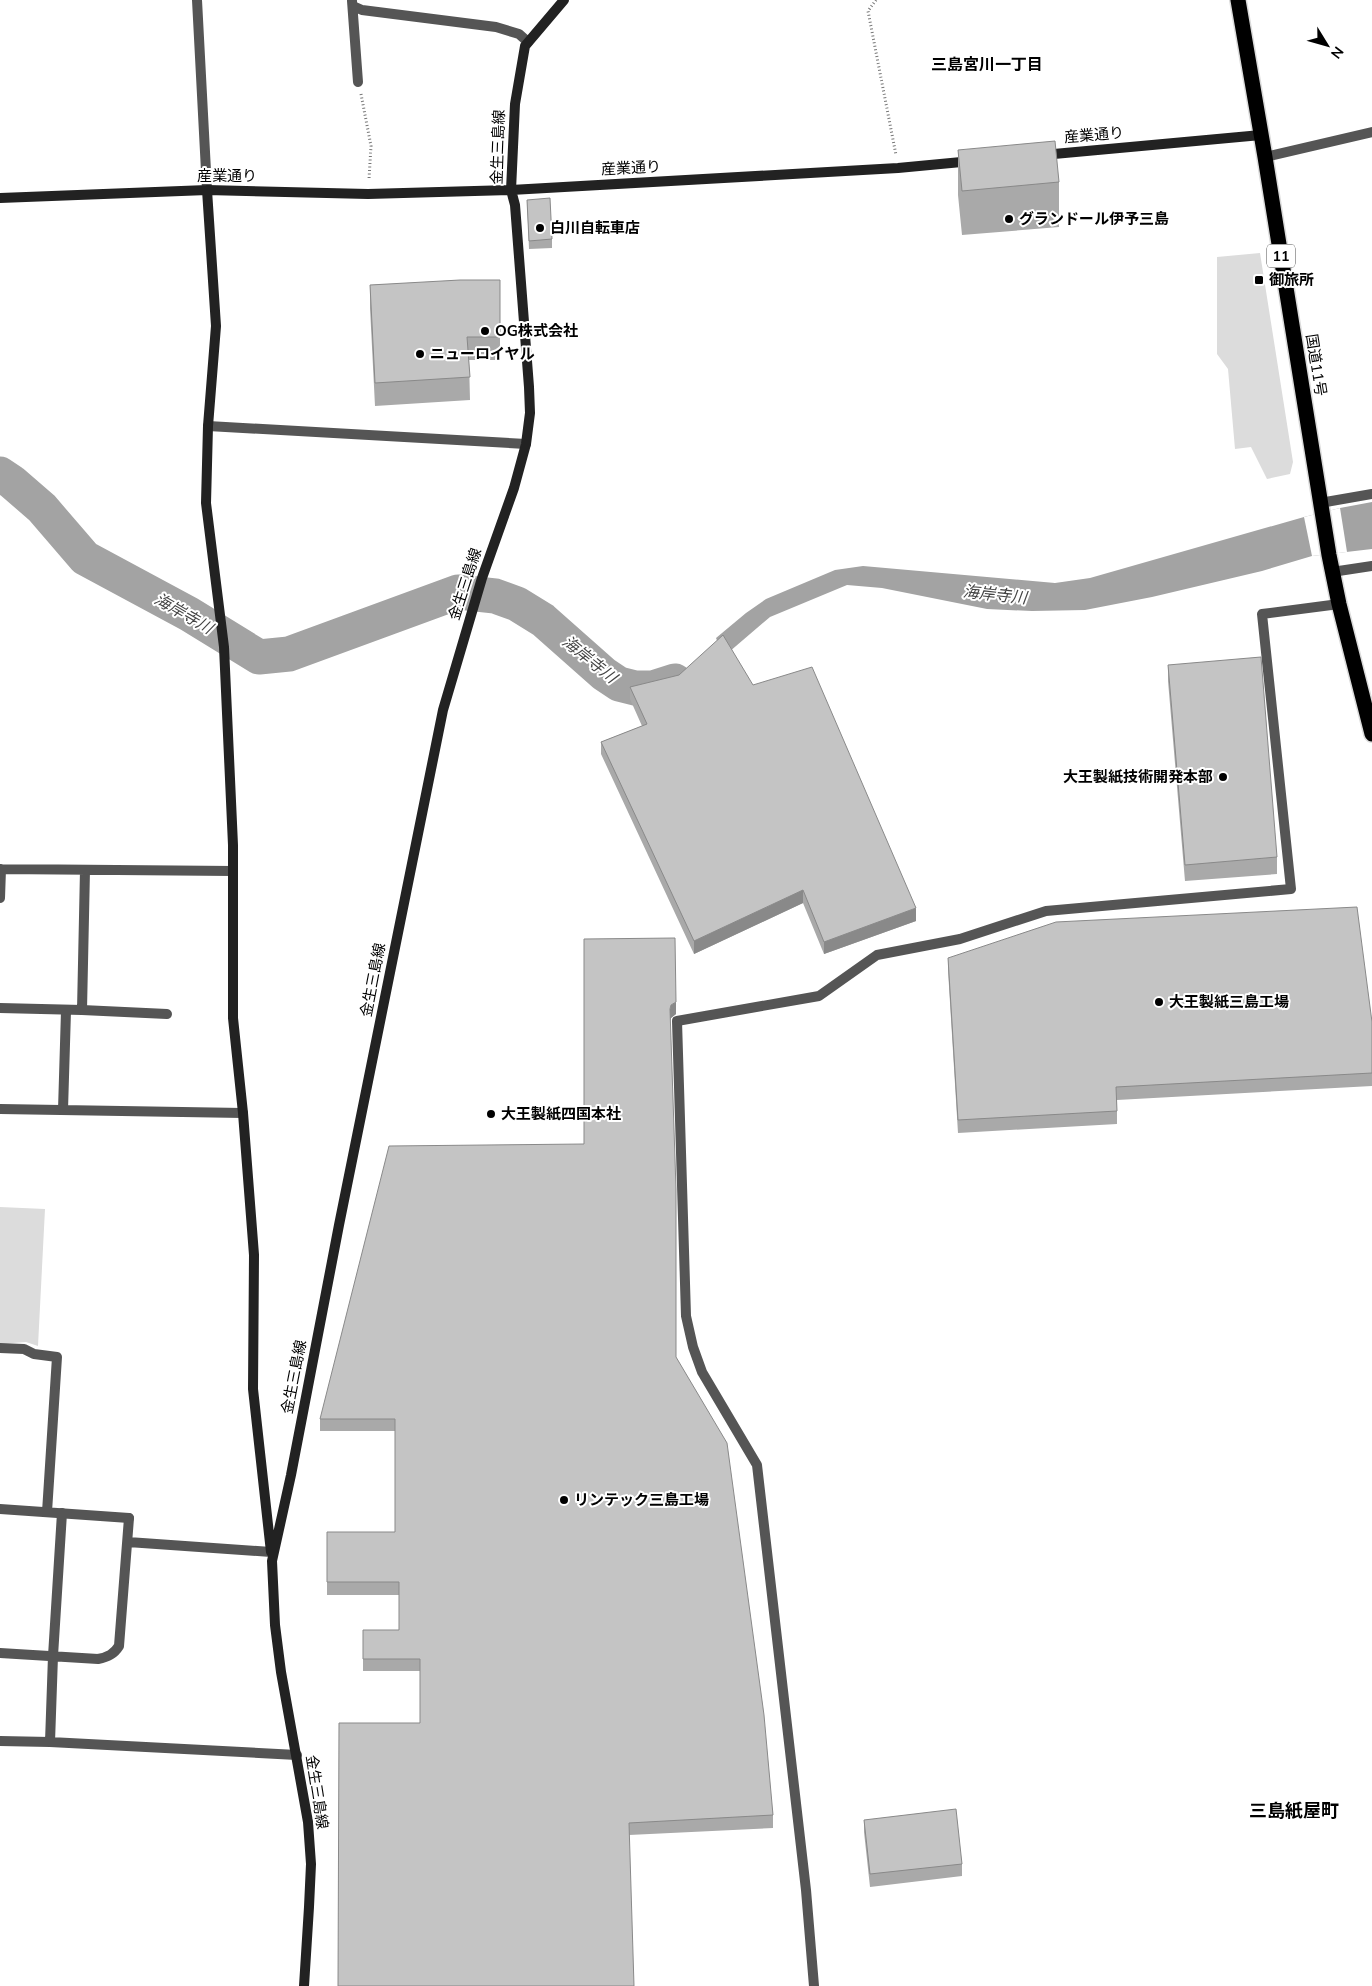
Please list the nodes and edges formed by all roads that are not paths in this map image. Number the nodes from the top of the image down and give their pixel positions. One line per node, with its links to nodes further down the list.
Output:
1 (197, 0): 12 (street)
2 (564, 0): 5 (street, 金生三島線)
3 (1238, 0): 8 (highway, 国道11号 / 11)
4 (352, 3): 5 (street); 6 (street)
5 (528, 42): 13 (street, 金生三島線)
6 (358, 82)
7 (1372, 132): 10 (street)
8 (1261, 135): 9 (street, 産業通り); 10 (highway, 国道11号 / 11)
9 (1036, 156)
10 (1265, 157): 18 (highway, 国道11号 / 11)
11 (986, 160): 13 (street, 産業通り)
12 (207, 190): 13 (street, 産業通り); 14 (street, 産業通り); 15 (street)
13 (511, 190): 16 (street, 金生三島線)
14 (0, 198)
15 (208, 426): 16 (street); 25 (street)
16 (526, 444): 39 (street, 金生三島線)
17 (1372, 494): 18 (street)
18 (1320, 508): 20 (highway, 国道11号 / 11)
19 (1372, 566): 20 (street)
20 (1332, 572): 21 (highway, 国道11号 / 11)
21 (1339, 604): 22 (highway, 国道11号 / 11); 46 (street)
22 (1372, 734)
23 (1, 869): 24 (street); 26 (street)
24 (85, 870): 25 (street); 28 (street)
25 (233, 871): 33 (street)
26 (0, 898)
27 (0, 1008): 29 (street)
28 (82, 1010): 29 (street); 30 (street)
29 (66, 1011): 32 (street)
30 (167, 1014)
31 (0, 1109): 32 (street)
32 (63, 1110): 33 (street)
33 (243, 1113): 39 (street)
34 (0, 1348): 36 (street)
35 (0, 1509): 36 (street)
36 (46, 1512): 37 (street)
37 (62, 1513): 38 (street); 41 (street)
38 (128, 1542): 39 (street); 41 (street)
39 (272, 1556): 44 (street, 金生三島線)
40 (0, 1653): 41 (street)
41 (53, 1656): 43 (street)
42 (0, 1741): 43 (street)
43 (50, 1742): 44 (street)
44 (297, 1755): 45 (street, 金生三島線)
45 (304, 1986)
46 (814, 1986)

